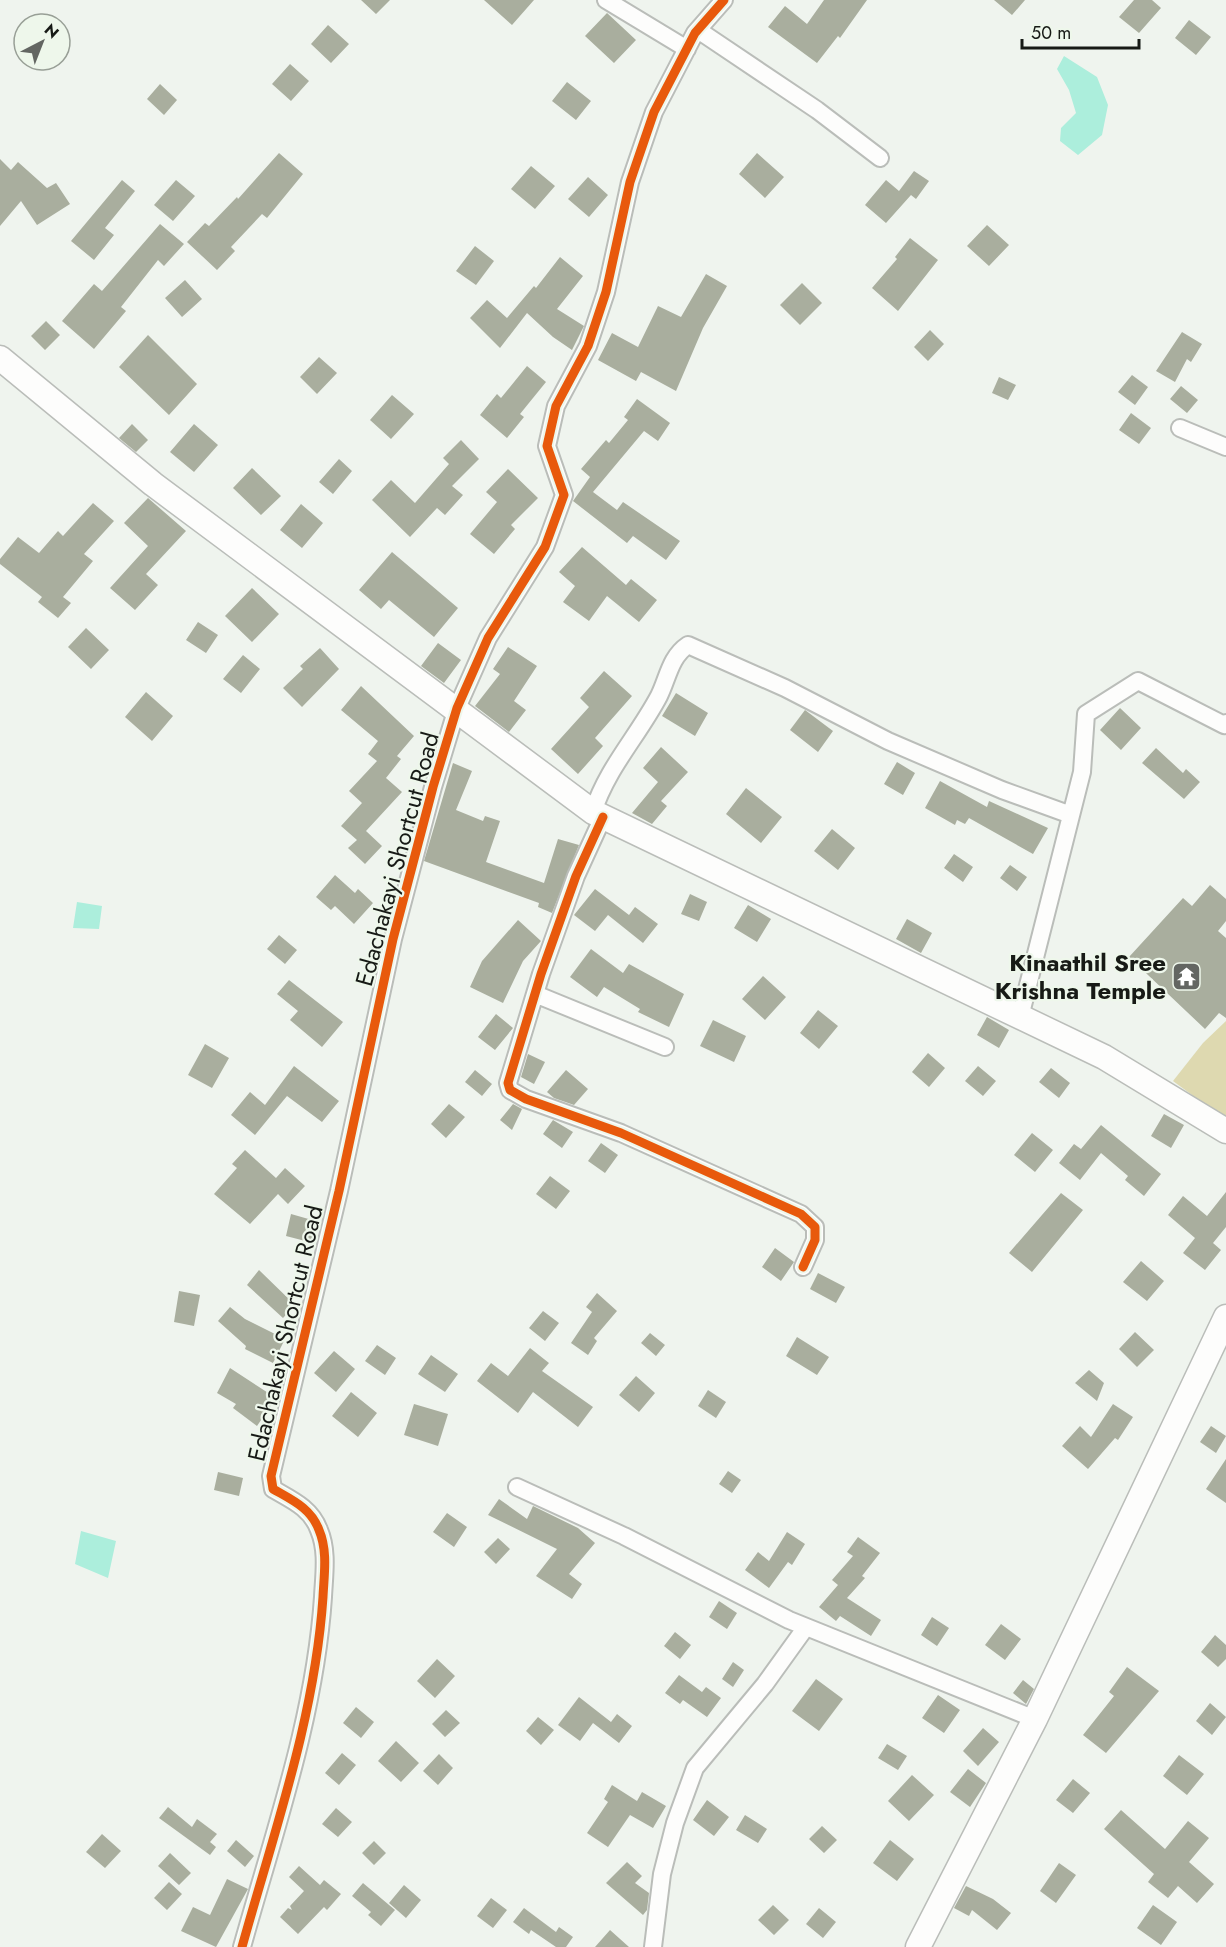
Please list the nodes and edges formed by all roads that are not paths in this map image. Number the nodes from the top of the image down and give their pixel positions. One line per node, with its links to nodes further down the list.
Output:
1 (606, 0): 4 (street)
2 (724, 0): 3 (street)
3 (698, 30): 4 (street); 5 (street)
4 (687, 49): 9 (street)
5 (880, 158)
6 (0, 358): 9 (main road)
7 (1180, 428): 8 (street)
8 (1226, 447)
9 (457, 708): 11 (main road); 22 (street, Edachakayi Shortcut Road)
10 (1226, 723): 12 (street)
11 (598, 814): 12 (street); 13 (street); 14 (main road)
12 (1071, 815): 14 (street)
13 (536, 994): 15 (street); 17 (street)
14 (1020, 1017): 16 (main road)
15 (665, 1047)
16 (1226, 1131)
17 (803, 1267)
18 (1226, 1317): 21 (main road)
19 (517, 1487): 20 (street)
20 (807, 1627): 21 (street); 23 (street)
21 (1035, 1719): 24 (main road)
22 (242, 1947)
23 (653, 1947)
24 (918, 1947)

